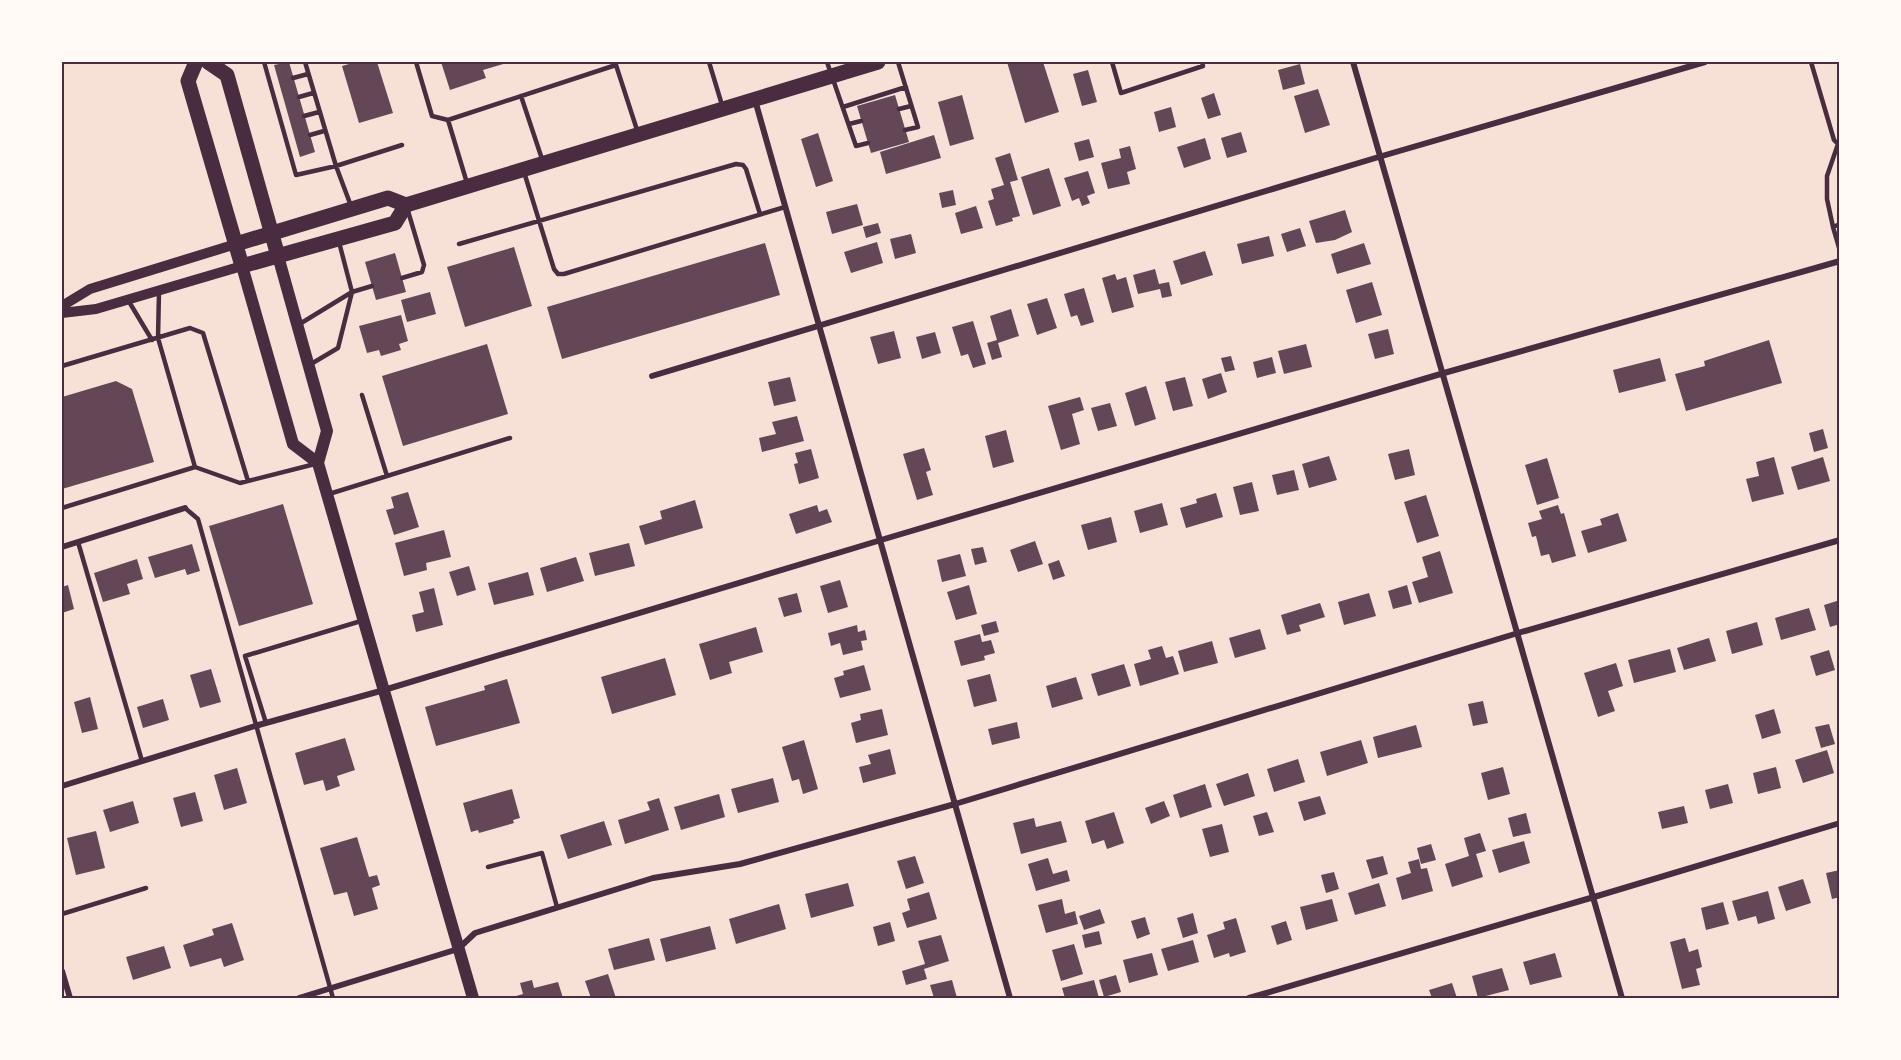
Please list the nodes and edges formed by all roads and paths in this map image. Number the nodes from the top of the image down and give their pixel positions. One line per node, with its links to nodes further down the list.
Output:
1 (196, 62): 61 (main road)
2 (208, 62): 59 (main road)
3 (264, 62): 19 (lane)
4 (305, 62): 16 (lane)
5 (416, 62): 33 (lane)
6 (709, 62): 29 (lane)
7 (878, 62): 15 (main road)
8 (898, 62): 20 (lane)
9 (1112, 62): 10 (lane)
10 (1202, 62)
11 (1353, 62): 47 (street)
12 (1705, 62): 47 (street)
13 (1811, 62): 46 (lane)
14 (616, 63): 22 (lane); 41 (lane)
15 (830, 68): 24 (main road); 28 (lane)
16 (308, 74): 17 (lane); 21 (lane)
17 (293, 78)
18 (278, 82): 19 (lane)
19 (271, 84): 26 (lane)
20 (906, 87): 27 (lane); 28 (lane)
21 (313, 93): 23 (lane); 31 (lane)
22 (521, 96): 33 (lane); 48 (lane)
23 (299, 97)
24 (755, 99): 29 (main road); 53 (street)
25 (284, 101): 26 (lane)
26 (276, 103): 36 (lane)
27 (911, 106): 30 (lane); 39 (lane)
28 (843, 107): 37 (lane)
29 (723, 109): 41 (main road)
30 (899, 109)
31 (319, 112): 32 (lane); 38 (lane)
32 (304, 116)
33 (448, 120): 51 (lane)
34 (289, 121): 36 (lane)
35 (861, 121): 37 (lane)
36 (281, 124): 43 (lane)
37 (849, 124): 44 (lane)
38 (324, 130): 40 (lane); 49 (lane)
39 (905, 130)
40 (310, 135)
41 (638, 135): 48 (main road)
42 (294, 139): 43 (lane)
43 (286, 142): 49 (lane)
44 (868, 143)
45 (402, 145): 49 (lane)
46 (1839, 145): 58 (lane)
47 (1382, 156): 75 (street); 80 (street)
48 (543, 164): 50 (main road)
49 (336, 166): 54 (lane)
50 (523, 170): 51 (main road); 56 (lane)
51 (468, 187): 52 (main road)
52 (406, 205): 54 (main road); 60 (main road); 67 (lane)
53 (785, 207): 55 (lane); 75 (street)
54 (352, 209): 59 (main road)
55 (760, 214): 56 (lane); 56 (lane)
56 (539, 221): 62 (lane)
57 (1839, 224): 58 (lane)
58 (1833, 227): 63 (lane)
59 (272, 233): 61 (main road); 64 (main road)
60 (339, 239): 64 (main road); 70 (lane)
61 (236, 244): 66 (main road); 72 (street)
62 (459, 244)
63 (1839, 251)
64 (278, 256): 66 (main road); 74 (main road)
65 (1839, 261): 80 (street)
66 (242, 266): 69 (street); 84 (main road)
67 (402, 278)
68 (372, 286): 70 (lane)
69 (159, 290): 71 (street); 76 (lane)
70 (352, 292): 74 (lane); 78 (lane)
71 (128, 300): 73 (street); 77 (lane)
72 (62, 306)
73 (62, 313)
74 (298, 325): 78 (main road)
75 (819, 325): 81 (street); 91 (street)
76 (158, 338): 77 (lane); 85 (lane); 87 (lane)
77 (152, 340): 79 (lane)
78 (309, 365): 84 (main road)
79 (62, 366)
80 (1444, 373): 91 (street); 96 (street)
81 (652, 376)
82 (362, 395): 86 (lane)
83 (510, 438): 86 (lane)
84 (318, 463): 87 (lane); 88 (main road)
85 (195, 467): 87 (lane); 89 (lane)
86 (387, 476): 88 (lane)
87 (248, 481)
88 (327, 494): 95 (main road)
89 (62, 508)
90 (185, 508): 93 (street); 99 (lane)
91 (881, 540): 97 (street); 102 (street)
92 (1839, 540): 96 (street)
93 (78, 542): 94 (street); 100 (lane)
94 (62, 547)
95 (364, 620): 97 (main road); 98 (lane)
96 (1518, 633): 102 (street); 106 (street)
97 (384, 690): 98 (street); 109 (main road)
98 (266, 723): 99 (street)
99 (255, 726): 100 (street); 111 (lane)
100 (142, 761): 101 (street)
101 (62, 786)
102 (955, 804): 107 (street); 116 (street)
103 (1839, 823): 106 (street)
104 (488, 867): 107 (lane)
105 (146, 888): 108 (lane)
106 (1594, 897): 117 (street); 118 (street)
107 (557, 907): 109 (street)
108 (62, 914)
109 (458, 949): 111 (street); 115 (main road)
110 (62, 970): 112 (street)
111 (330, 989): 113 (street); 114 (lane)
112 (69, 999)
113 (299, 999)
114 (333, 999)
115 (472, 999)
116 (1010, 999)
117 (1249, 999)
118 (1622, 999)

